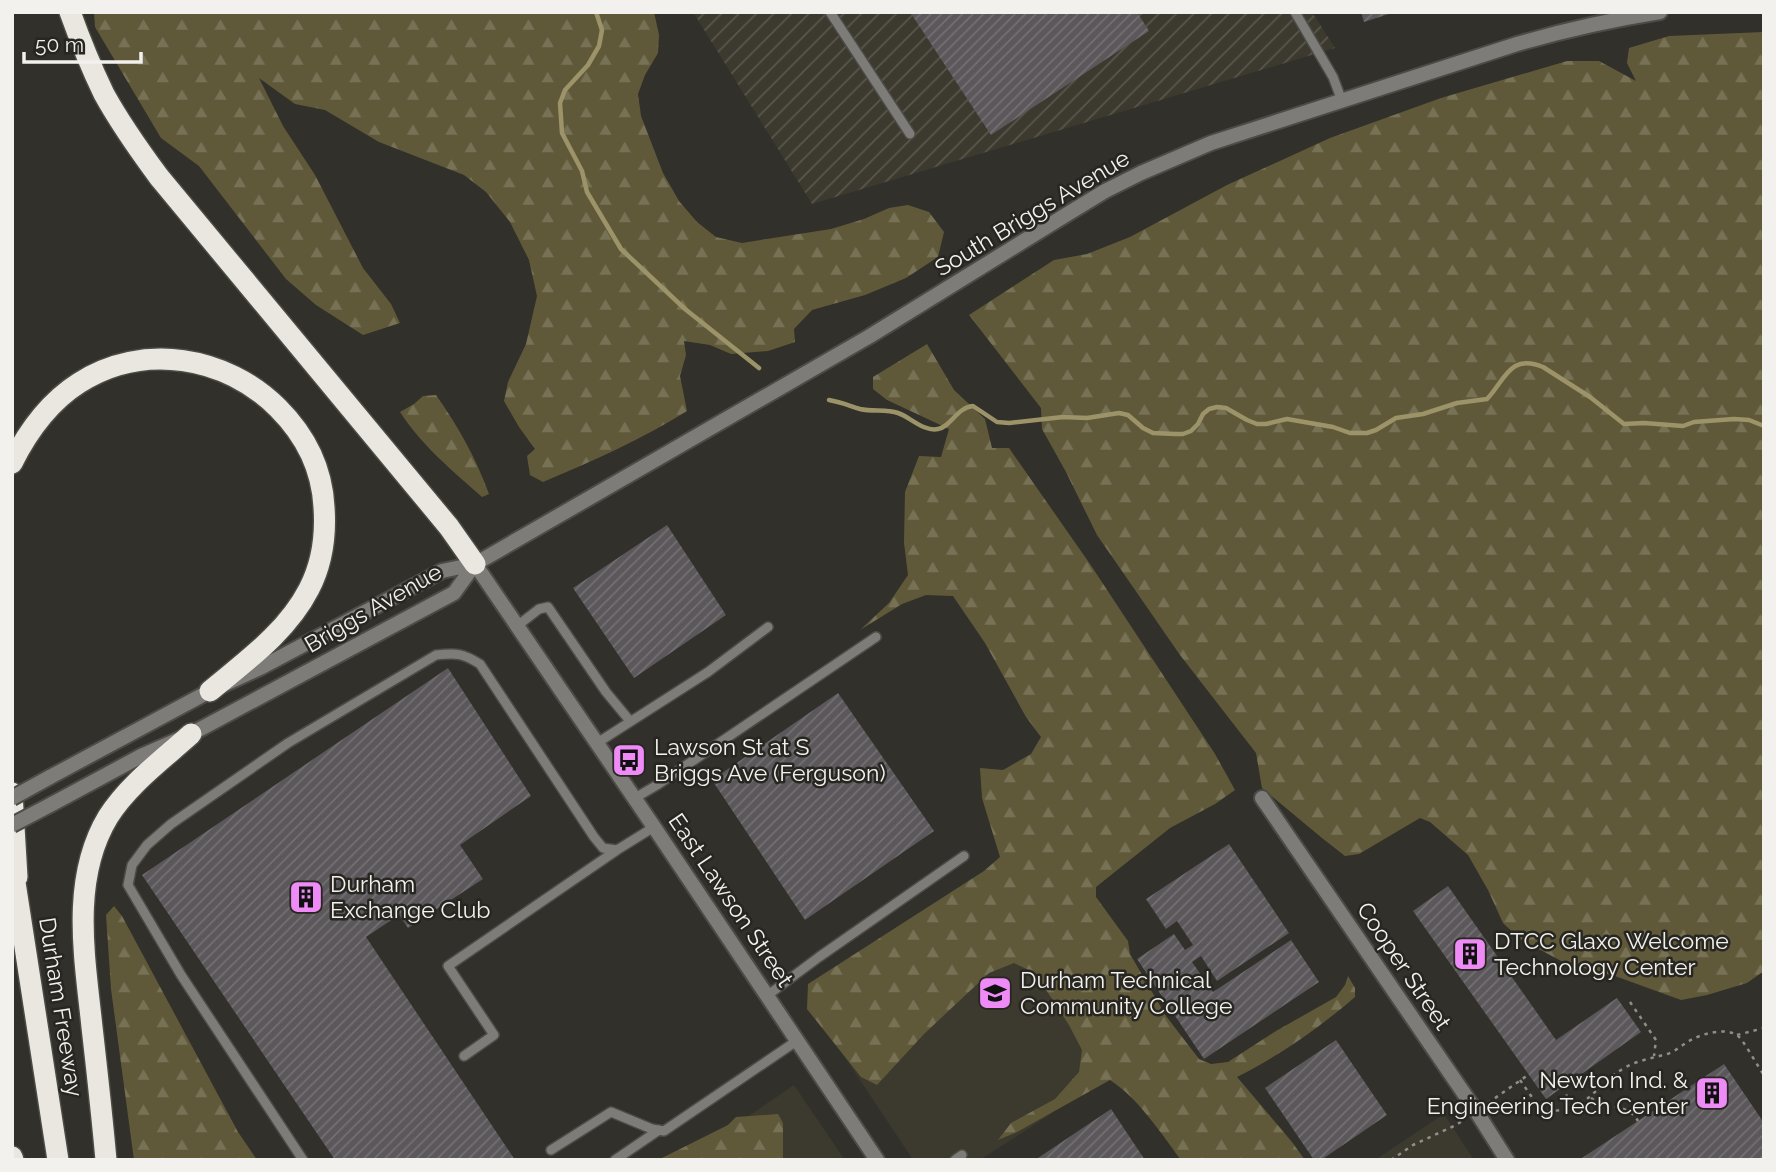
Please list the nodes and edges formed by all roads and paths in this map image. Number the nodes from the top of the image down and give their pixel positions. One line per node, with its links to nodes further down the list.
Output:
1 (70, 12): 9 (highway)
2 (830, 12): 7 (lane)
3 (1295, 12): 6 (lane)
4 (1660, 12): 5 (street, South Briggs Avenue)
5 (1606, 16): 6 (street, South Briggs Avenue)
6 (1342, 101): 9 (street, South Briggs Avenue)
7 (910, 134)
8 (12, 463): 13 (highway)
9 (475, 564): 10 (street, East Lawson Street); 13 (street, Briggs Avenue); 15 (street, Briggs Avenue)
10 (517, 626): 14 (lane); 16 (street, East Lawson Street)
11 (768, 627): 14 (lane)
12 (876, 637): 18 (lane)
13 (211, 691): 17 (street, Briggs Avenue, bridge)
14 (630, 721): 16 (lane)
15 (191, 734): 20 (street, Briggs Avenue, bridge); 45 (highway)
16 (597, 743): 18 (street, East Lawson Street)
17 (12, 795): 25 (highway)
18 (635, 798): 21 (street, East Lawson Street)
19 (1262, 798): 50 (street, Cooper Street)
20 (12, 825)
21 (654, 827): 22 (lane); 26 (street, East Lawson Street)
22 (617, 850): 31 (lane); 46 (lane)
23 (964, 856): 26 (lane)
24 (12, 863): 25 (highway, Durham Freeway)
25 (18, 900): 44 (highway, Durham Freeway)
26 (768, 995): 30 (street, East Lawson Street)
27 (1630, 1002): 32 (path)
28 (1764, 1028): 29 (path)
29 (1737, 1035): 32 (path); 34 (path)
30 (798, 1040): 42 (lane); 48 (street, East Lawson Street)
31 (464, 1056)
32 (1654, 1057): 37 (path)
33 (1528, 1075): 35 (path)
34 (1764, 1075)
35 (1520, 1080): 38 (path); 39 (path)
36 (1565, 1086): 39 (path)
37 (1591, 1098): 39 (path); 41 (path)
38 (1485, 1105)
39 (1569, 1109)
40 (1468, 1117): 49 (path)
41 (1638, 1121)
42 (659, 1130): 43 (lane); 47 (lane)
43 (551, 1150)
44 (58, 1160)
45 (106, 1160)
46 (303, 1160)
47 (615, 1160)
48 (877, 1160)
49 (1391, 1160)
50 (1507, 1160)

